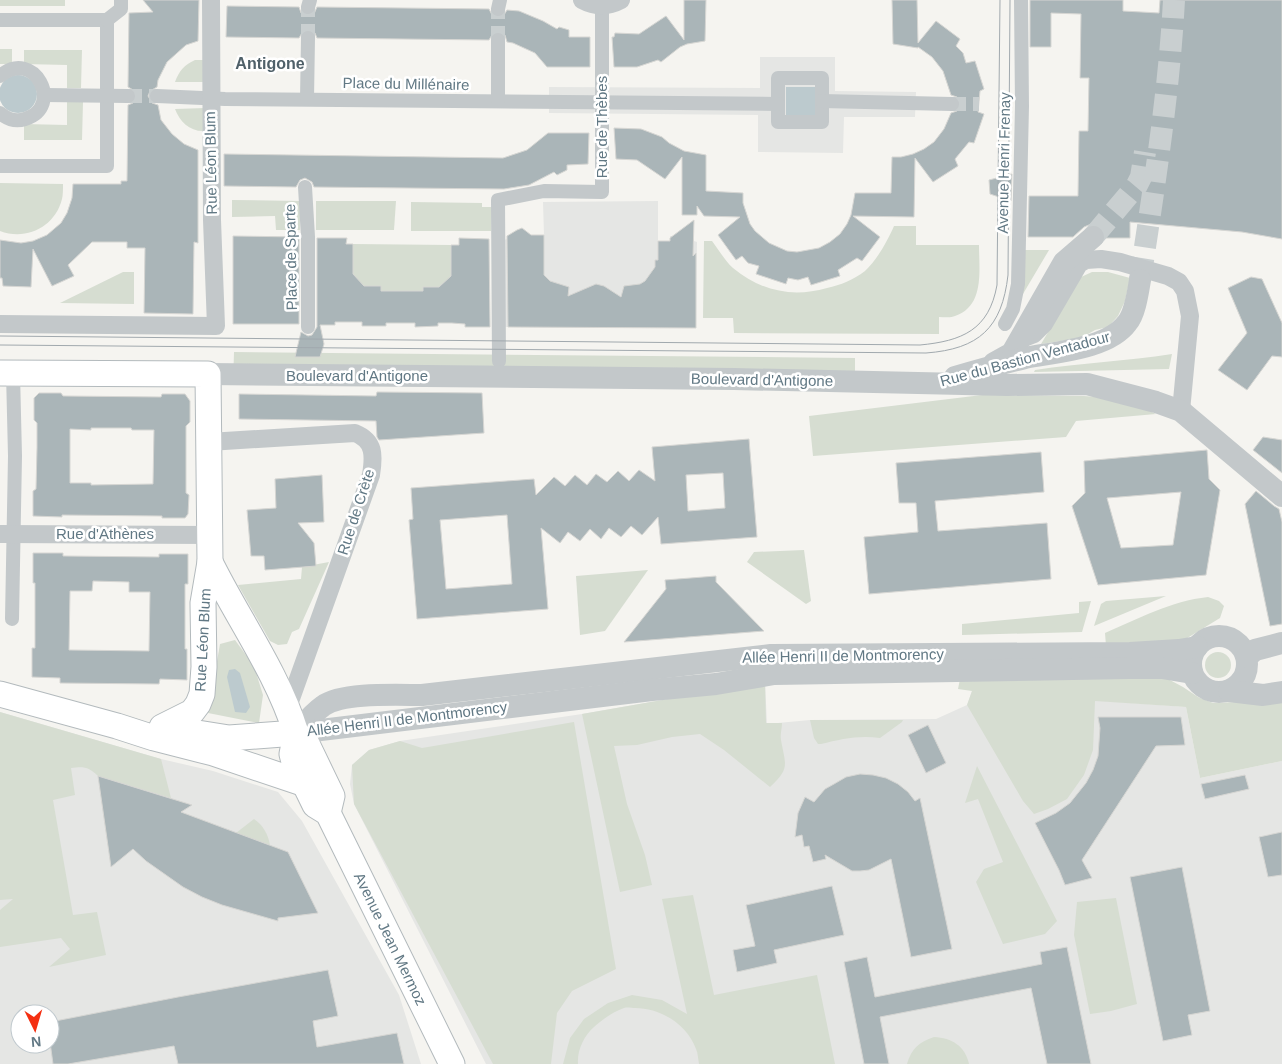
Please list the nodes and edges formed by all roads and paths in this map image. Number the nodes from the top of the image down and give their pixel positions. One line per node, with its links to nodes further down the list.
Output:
1 (121, 0): 8 (street)
2 (211, 0): 16 (street, Rue Léon Blum)
3 (582, 0): 6 (street)
4 (622, 0): 6 (street)
5 (1021, 0): 30 (street, Avenue Henri Frenay)
6 (602, 6): 20 (street, Rue de Thèbes)
7 (0, 20): 8 (street)
8 (107, 20): 13 (street)
9 (308, 38): 17 (street)
10 (498, 40): 18 (street)
11 (0, 76): 12 (street)
12 (44, 95): 13 (street); 23 (street)
13 (107, 96): 14 (street); 24 (street)
14 (128, 96)
15 (157, 96): 16 (street, Place du Millénaire)
16 (211, 98): 17 (street, Place du Millénaire); 28 (street, Rue Léon Blum)
17 (307, 100): 18 (street, Place du Millénaire)
18 (498, 101): 20 (street, Place du Millénaire)
19 (822, 101): 21 (street); 21 (street); 22 (street)
20 (602, 102): 21 (street, Place du Millénaire); 31 (street, Rue de Thèbes)
21 (778, 104)
22 (952, 104)
23 (0, 113)
24 (0, 166)
25 (305, 187): 29 (street, Place de Sparte)
26 (1093, 238): 30 (street)
27 (1140, 280): 32 (street, Rue du Bastion Ventadour)
28 (0, 324)
29 (308, 327)
30 (1013, 331): 32 (street); 36 (street)
31 (499, 361)
32 (984, 368): 35 (street, Rue du Bastion Ventadour)
33 (6, 373): 34 (main road); 39 (street)
34 (208, 374): 35 (street, Boulevard d'Antigone); 37 (main road, Rue Léon Blum)
35 (931, 383): 36 (street, Boulevard d'Antigone)
36 (1183, 413): 38 (street, Boulevard d'Antigone)
37 (209, 442): 40 (main road, Rue Léon Blum); 52 (street, Rue de Crète)
38 (1282, 496)
39 (6, 534): 40 (street, Rue d'Athènes); 42 (street)
40 (210, 535): 41 (main road, Rue Léon Blum)
41 (210, 562): 52 (main road, Rue Léon Blum); 55 (main road, Rue Léon Blum)
42 (12, 619)
43 (1282, 643): 45 (street)
44 (1197, 646): 45 (street); 46 (street); 51 (street, Allée Henri II de Montmorency)
45 (1247, 665): 47 (street); 48 (street)
46 (1192, 673): 48 (street); 53 (street, Allée Henri II de Montmorency)
47 (1282, 683)
48 (1228, 691): 49 (street)
49 (1282, 692)
50 (0, 694): 54 (main road)
51 (354, 697): 53 (street); 56 (street, Allée Henri II de Montmorency)
52 (288, 707): 56 (main road, Rue Léon Blum)
53 (357, 725): 56 (street, Allée Henri II de Montmorency)
54 (118, 726): 55 (main road); 57 (main road)
55 (162, 727): 56 (main road)
56 (296, 733): 57 (main road, Avenue Jean Mermoz); 58 (main road, Avenue Jean Mermoz)
57 (305, 784): 58 (main road, Avenue Jean Mermoz)
58 (328, 813): 59 (main road, Avenue Jean Mermoz)
59 (452, 1064)

